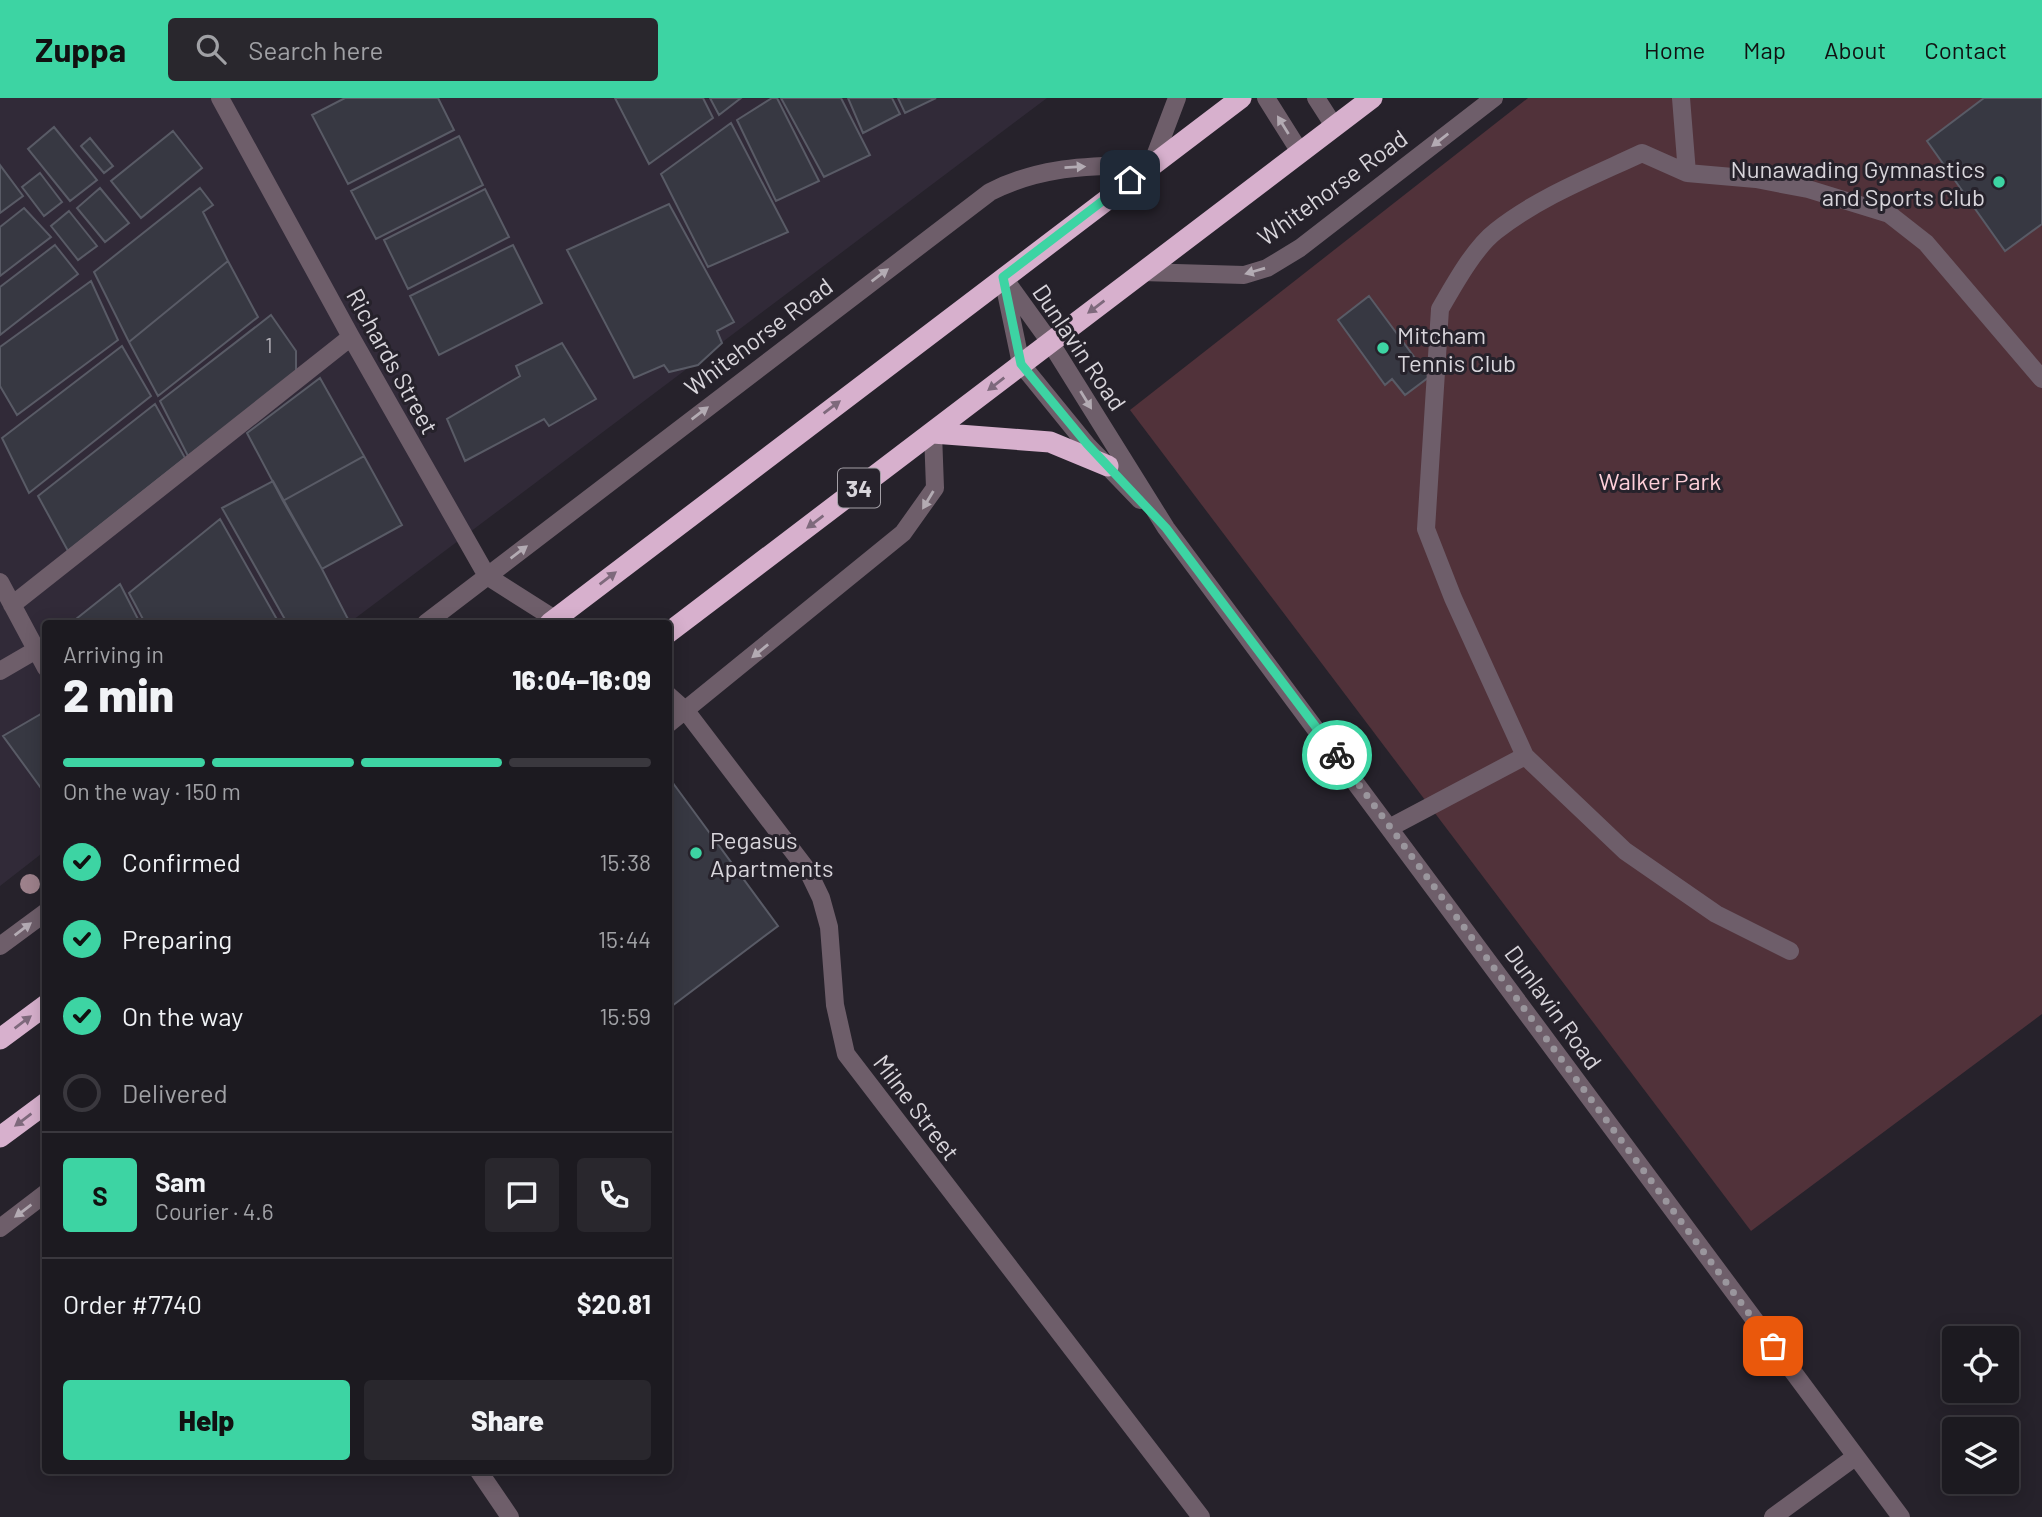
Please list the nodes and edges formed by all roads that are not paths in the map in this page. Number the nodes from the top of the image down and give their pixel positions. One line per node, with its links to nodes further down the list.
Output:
1 (220, 98): 15 (street, Richards Street)
2 (1177, 98): 11 (street)
3 (1241, 98): 11 (highway)
4 (1266, 98): 10 (street, one-way to 4)
5 (1316, 98): 9 (street)
6 (1372, 98): 9 (highway, Whitehorse Road / 34)
7 (1494, 98): 13 (street, Whitehorse Road, one-way to 13)
8 (1681, 98): 12 (street)
9 (1334, 126): 10 (highway, Whitehorse Road / 34)
10 (1300, 152): 13 (highway, Whitehorse Road / 34)
11 (1152, 164): 14 (highway); 22 (street, Whitehorse Road, one-way to 11)
12 (1686, 173): 18 (street); 35 (street)
13 (1142, 272): 16 (highway, Whitehorse Road / 34, one-way to 16)
14 (1003, 277): 16 (street, Dunlavin Road); 17 (street, Dunlavin Road); 27 (highway, one-way to 14)
15 (351, 337): 22 (street, Richards Street); 24 (street)
16 (1050, 342): 17 (highway, Whitehorse Road / 34); 21 (street, Dunlavin Road, one-way to 21)
17 (1021, 364): 19 (highway, Whitehorse Road / 34, one-way to 19); 20 (street, Dunlavin Road)
18 (2042, 379)
19 (933, 433): 20 (highway); 28 (highway, Whitehorse Road / 34, one-way to 28); 33 (street, one-way to 33)
20 (1108, 466): 21 (street, Dunlavin Road)
21 (1166, 528): 36 (street, Dunlavin Road)
22 (487, 576): 25 (street, Whitehorse Road); 26 (street, Richards Street)
23 (0, 582): 24 (street)
24 (12, 605): 29 (street)
25 (430, 620)
26 (552, 620)
27 (558, 620)
28 (672, 630)
29 (36, 650): 30 (street); 31 (street)
30 (42, 661)
31 (0, 671)
32 (672, 699): 33 (street, Milne Street)
33 (686, 711): 34 (street); 49 (street, Milne Street)
34 (672, 721)
35 (1525, 756): 36 (street); 39 (street)
36 (1391, 827): 46 (street, Dunlavin Road)
37 (42, 915): 38 (street, one-way to 37)
38 (0, 946)
39 (1790, 951)
40 (42, 1008): 41 (highway, one-way to 40)
41 (0, 1039)
42 (42, 1106): 43 (highway, one-way to 43)
43 (0, 1137)
44 (42, 1196): 45 (street, one-way to 45)
45 (0, 1228)
46 (1855, 1457): 50 (street); 51 (street, Dunlavin Road)
47 (481, 1474): 48 (street)
48 (510, 1517)
49 (1201, 1517)
50 (1773, 1517)
51 (1901, 1517)

